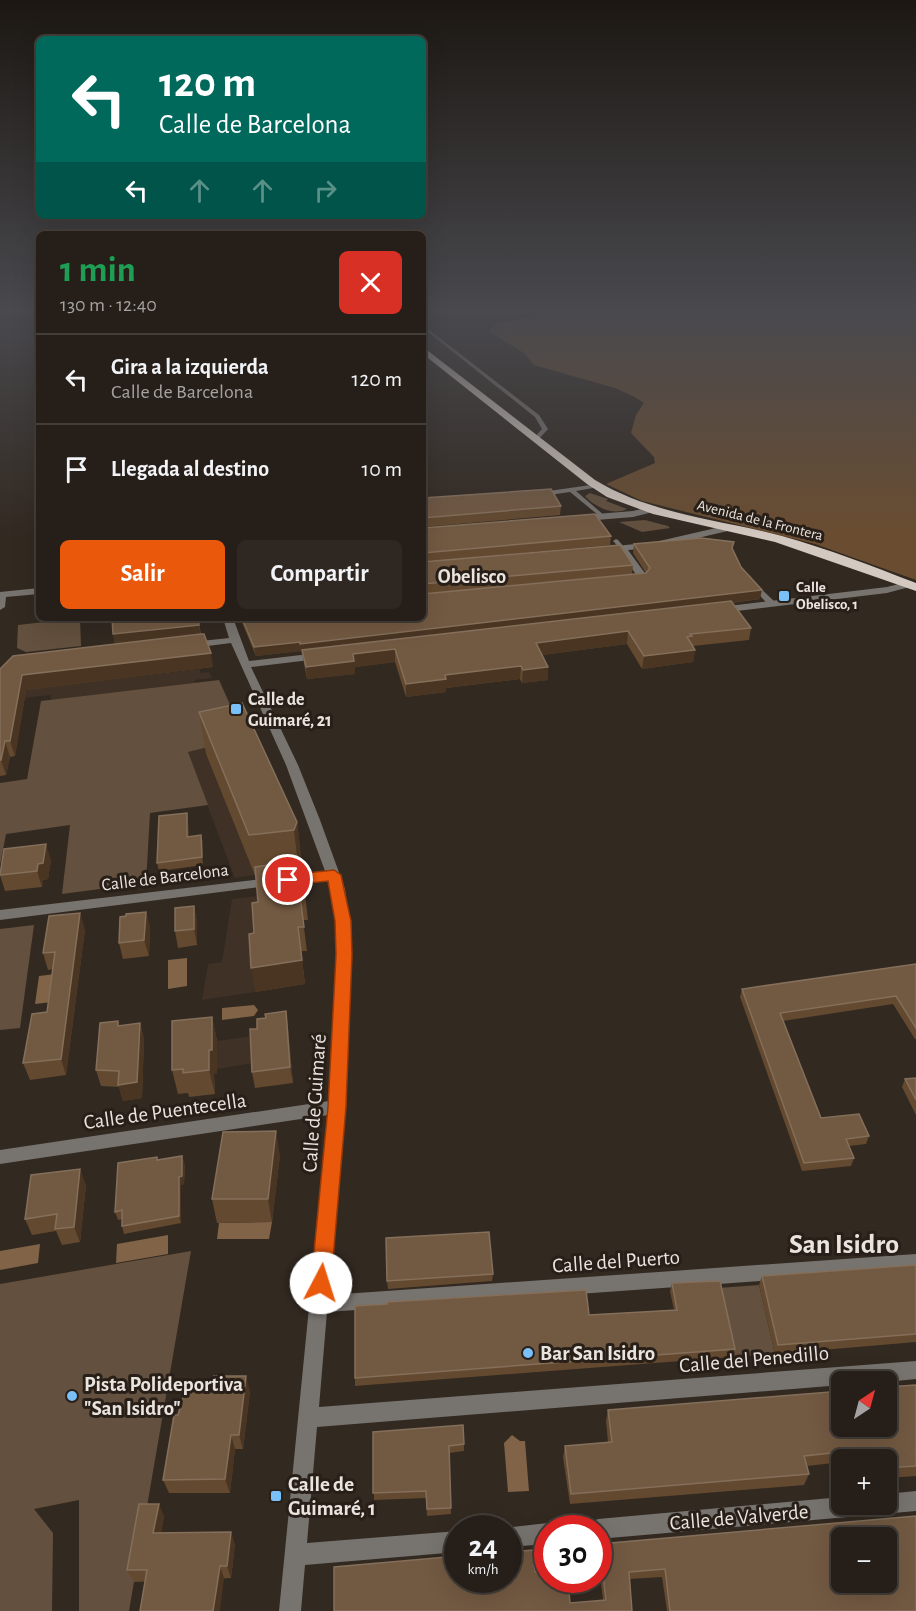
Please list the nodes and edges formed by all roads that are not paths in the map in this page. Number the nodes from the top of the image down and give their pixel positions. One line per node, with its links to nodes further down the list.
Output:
1 (469, 386): 3 (highway, Avenida de la Frontera)
2 (499, 386): 3 (lane)
3 (536, 439): 4 (highway, Avenida de la Frontera)
4 (597, 486): 5 (lane); 7 (highway, Avenida de la Frontera)
5 (573, 490): 6 (lane); 8 (lane)
6 (537, 495)
7 (654, 509): 8 (street); 10 (highway, Avenida de la Frontera)
8 (603, 517): 9 (street)
9 (576, 519)
10 (729, 528): 12 (street); 16 (highway, Avenida de la Frontera)
11 (616, 541): 12 (lane)
12 (623, 549): 13 (street); 15 (street)
13 (600, 551)
14 (746, 577): 19 (lane)
15 (617, 582)
16 (913, 586): 19 (street)
17 (36, 591): 18 (street)
18 (1, 595): 20 (street)
19 (772, 604): 21 (street)
20 (0, 607)
21 (713, 611)
22 (229, 621): 23 (street, Calle de Guimaré)
23 (234, 640): 24 (street); 26 (street, Calle de Guimaré)
24 (182, 646)
25 (328, 655): 26 (street)
26 (245, 665): 27 (street, Calle de Guimaré)
27 (334, 875): 28 (street, Calle de Barcelona); 29 (street, Calle de Guimaré)
28 (0, 915)
29 (337, 1107): 30 (street, Calle de Puentecella); 32 (street, Calle de Guimaré)
30 (0, 1157)
31 (916, 1262): 32 (street, Calle del Puerto)
32 (319, 1304): 34 (street, Calle de Guimaré)
33 (916, 1370): 34 (street, Calle del Penedillo)
34 (309, 1418): 40 (street, Calle de Guimaré)
35 (916, 1501): 36 (street)
36 (897, 1503)
37 (831, 1508): 38 (street, Calle de Valverde)
38 (612, 1528)
39 (444, 1542): 40 (street)
40 (296, 1555): 41 (street, Calle de Guimaré)
41 (290, 1611)

